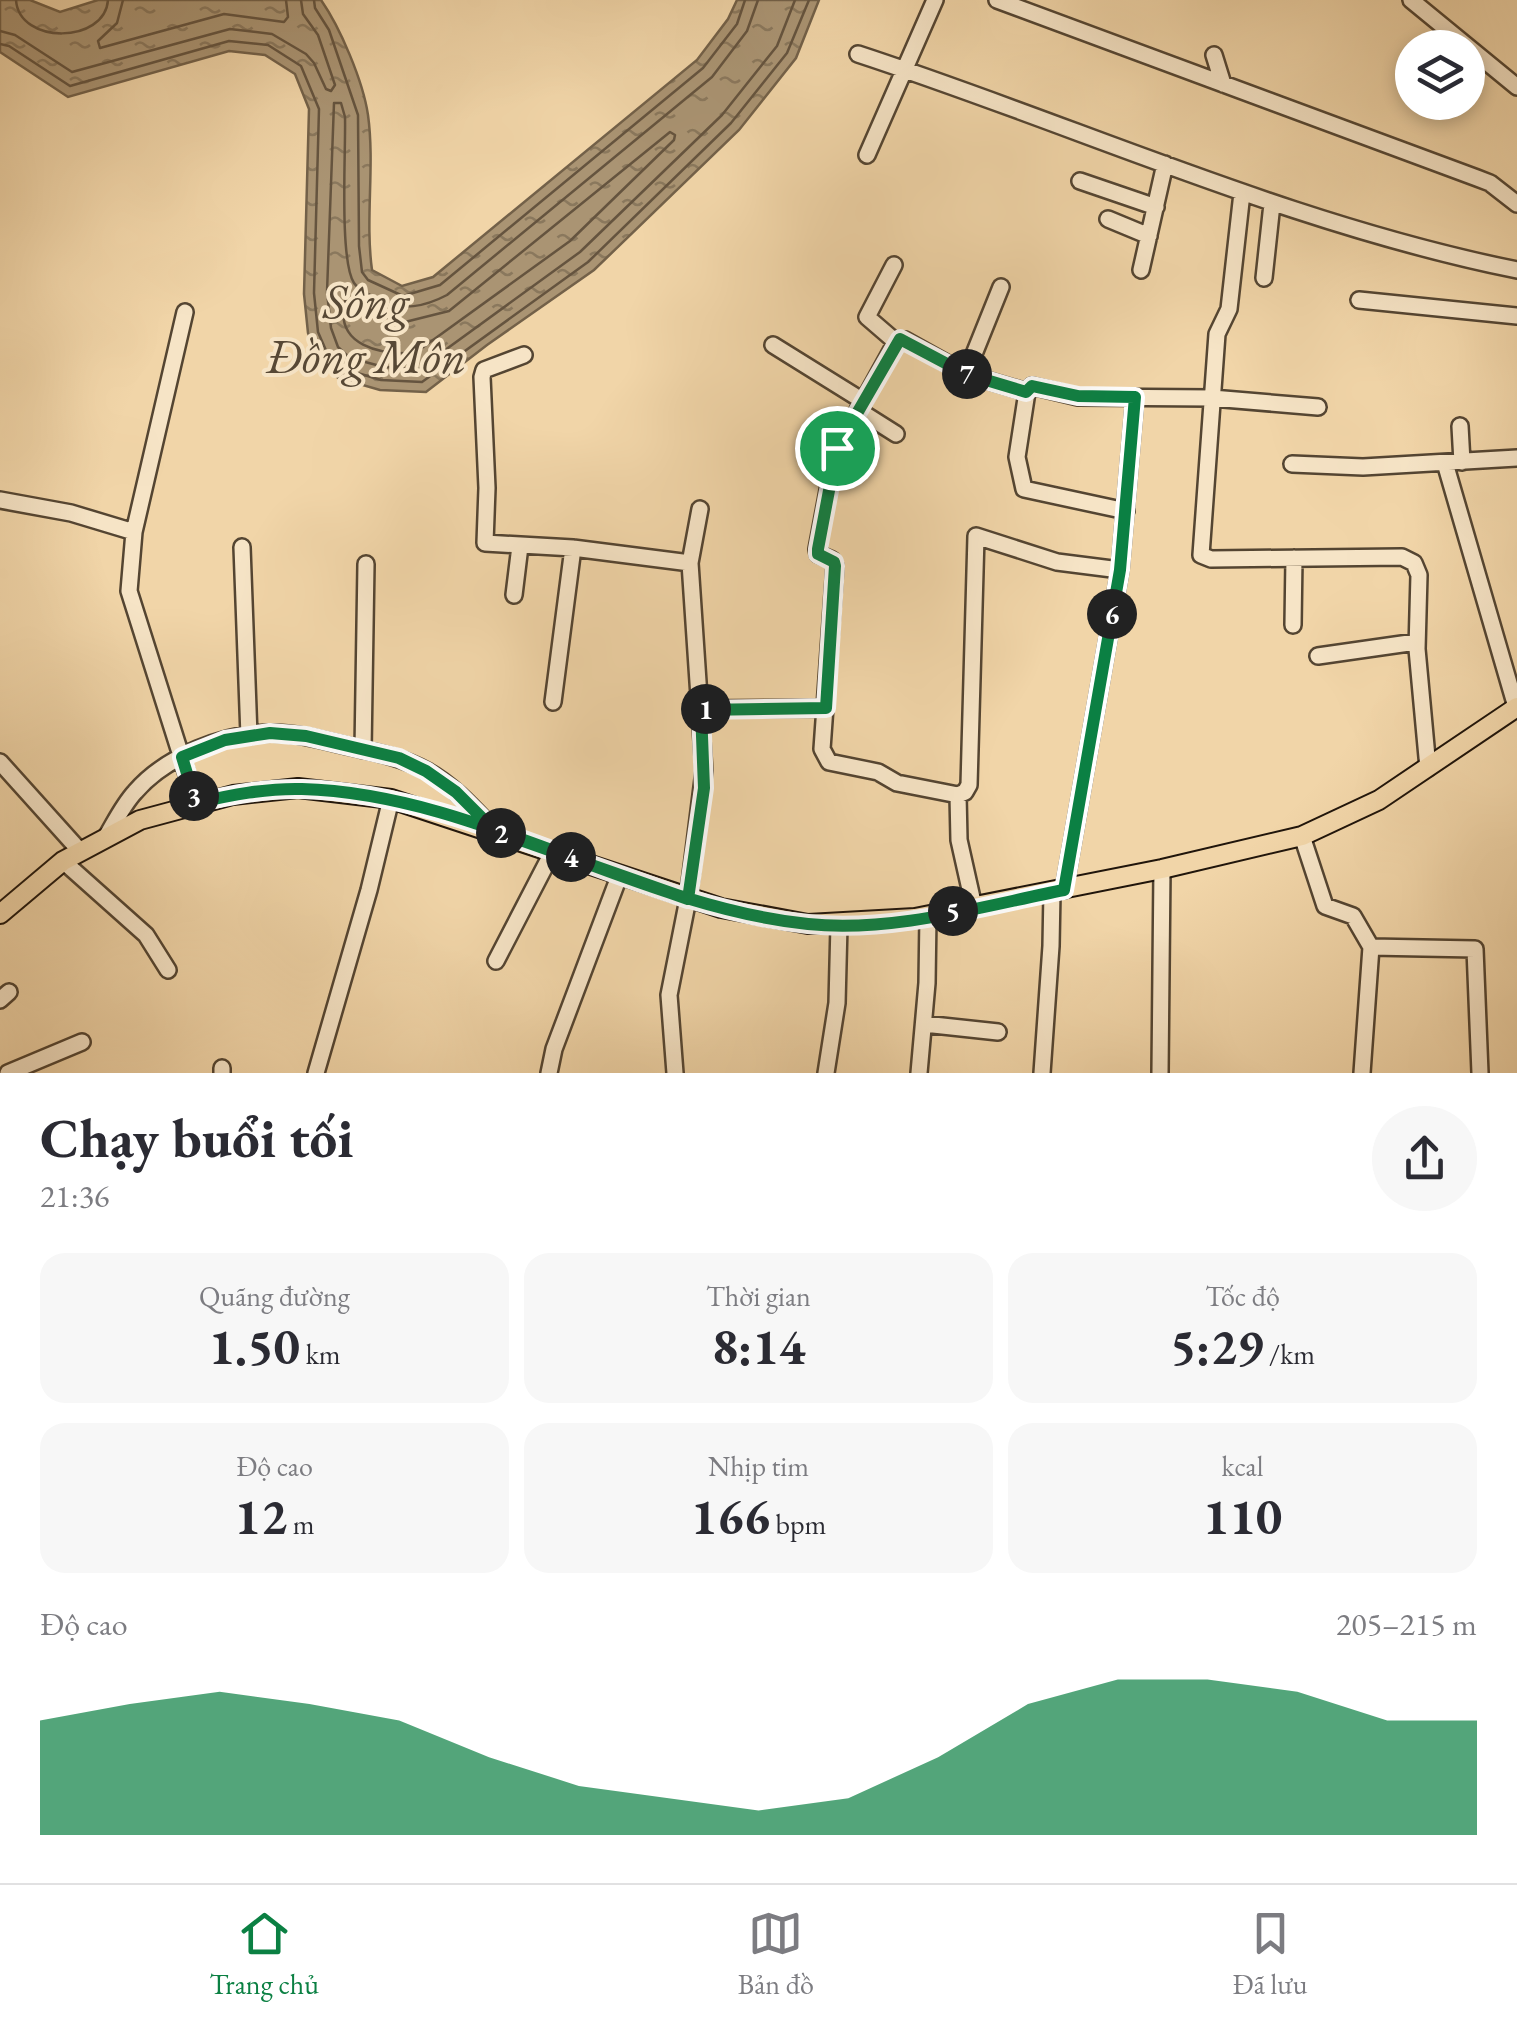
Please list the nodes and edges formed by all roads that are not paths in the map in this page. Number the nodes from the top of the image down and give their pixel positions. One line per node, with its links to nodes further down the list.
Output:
1 (936, 0): 6 (street)
2 (997, 0): 7 (street)
3 (1411, 0): 8 (street)
4 (858, 54): 6 (street)
5 (1214, 54): 7 (street)
6 (906, 70): 9 (street); 10 (street)
7 (1222, 84): 14 (street)
8 (1517, 87)
9 (868, 155)
10 (1166, 164): 12 (street); 15 (street)
11 (1080, 181): 15 (street)
12 (1242, 193): 13 (street); 32 (street)
13 (1272, 204): 20 (street); 21 (street)
14 (1517, 204)
15 (1156, 207): 17 (street)
16 (1108, 220): 17 (street)
17 (1149, 236): 19 (street)
18 (894, 264): 26 (street)
19 (1142, 270)
20 (1517, 270)
21 (1264, 278)
22 (1002, 287): 29 (street)
23 (1359, 300): 25 (street)
24 (185, 312): 44 (street)
25 (1517, 316)
26 (896, 342): 29 (street); 33 (street)
27 (773, 346): 33 (street)
28 (524, 355): 45 (street)
29 (966, 374): 30 (street)
30 (1026, 392): 31 (street); 43 (street)
31 (1135, 397): 32 (street); 43 (street)
32 (1212, 398): 34 (street); 48 (street)
33 (861, 405): 36 (street); 58 (street)
34 (1318, 407)
35 (1460, 426): 38 (street)
36 (896, 434)
37 (1517, 458): 38 (street)
38 (1462, 462): 39 (street)
39 (1444, 463): 40 (street); 57 (street)
40 (1292, 464)
41 (0, 500): 44 (street)
42 (700, 509): 49 (street)
43 (1126, 512): 51 (street)
44 (134, 532): 62 (street)
45 (520, 546): 47 (street); 52 (street)
46 (242, 547): 60 (street)
47 (574, 548): 49 (street); 56 (street)
48 (1294, 558): 53 (street); 54 (street)
49 (690, 563): 59 (street)
50 (366, 564): 61 (street)
51 (1120, 570): 65 (street); 76 (street)
52 (514, 595)
53 (1293, 625)
54 (1416, 642): 55 (street); 64 (street)
55 (1318, 656)
56 (554, 702)
57 (1517, 707): 64 (main road)
58 (826, 708): 59 (street); 65 (street)
59 (701, 710): 77 (street)
60 (249, 736): 61 (street); 62 (street)
61 (363, 750): 68 (street)
62 (182, 757): 67 (street); 70 (street)
63 (0, 762): 71 (street)
64 (1428, 768): 69 (main road)
65 (958, 795): 78 (street)
66 (390, 800): 67 (main road); 68 (main road); 89 (street)
67 (196, 803): 70 (main road)
68 (495, 831): 72 (main road)
69 (1302, 836): 74 (main road); 82 (street)
70 (106, 837): 71 (main road)
71 (80, 850): 73 (main road)
72 (552, 850): 75 (main road); 83 (street)
73 (62, 861): 79 (main road); 84 (street)
74 (1162, 869): 76 (main road); 95 (street)
75 (620, 874): 77 (main road); 90 (street)
76 (1058, 891): 78 (main road); 94 (street)
77 (688, 899): 81 (main road); 91 (street)
78 (974, 907): 80 (main road)
79 (1, 913)
80 (928, 916): 81 (main road); 85 (street)
81 (839, 925): 92 (street)
82 (1371, 947): 96 (street); 97 (street)
83 (496, 961)
84 (168, 970)
85 (924, 1024): 86 (street); 93 (street)
86 (998, 1032)
87 (82, 1042): 88 (street)
88 (8, 1073)
89 (316, 1073)
90 (549, 1073)
91 (675, 1073)
92 (826, 1073)
93 (919, 1073)
94 (1042, 1073)
95 (1160, 1073)
96 (1362, 1073)
97 (1480, 1073)

